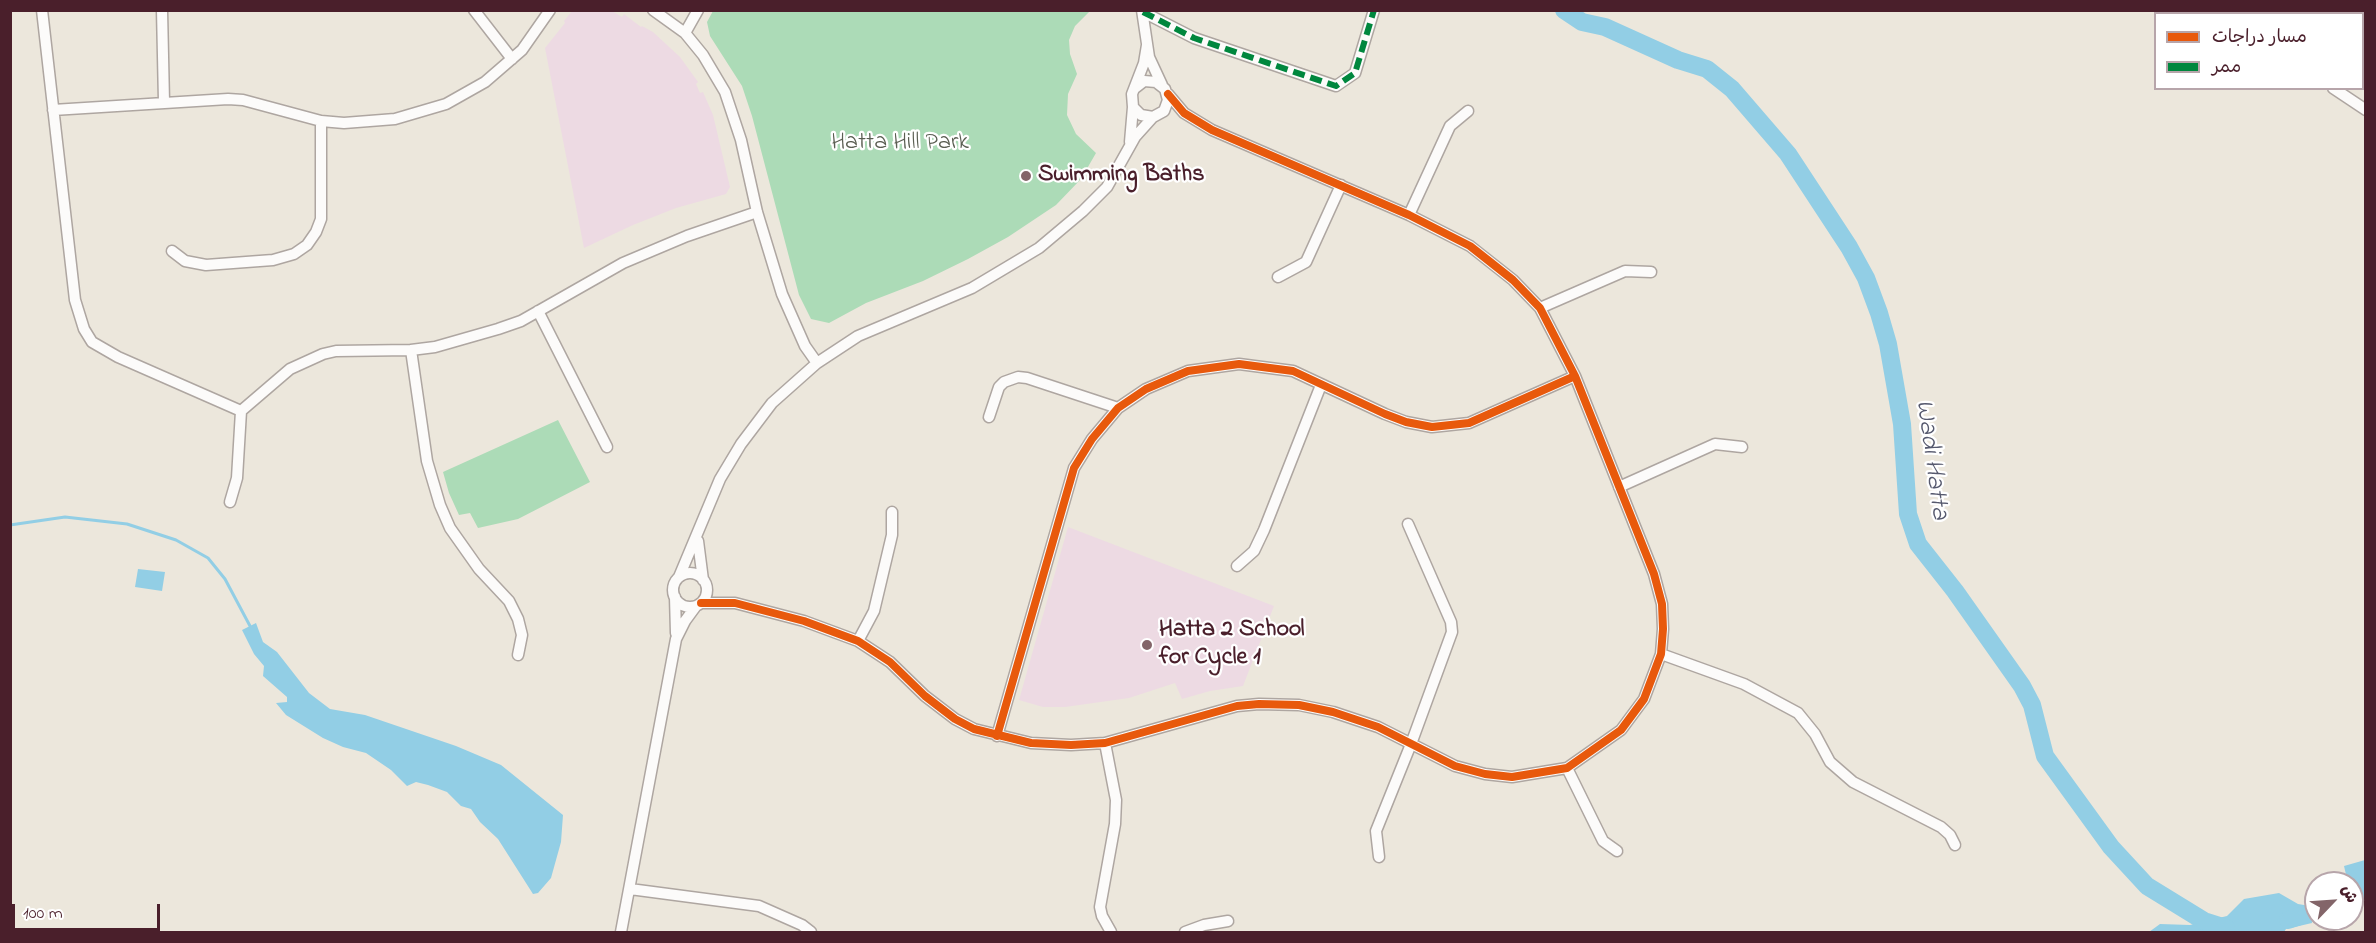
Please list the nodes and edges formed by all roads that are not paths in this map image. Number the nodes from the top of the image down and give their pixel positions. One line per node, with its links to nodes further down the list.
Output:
1 (42, 10): 17 (street)
2 (162, 10): 15 (street)
3 (474, 10): 11 (street)
4 (550, 10): 11 (street)
5 (652, 10): 9 (street)
6 (698, 10): 9 (street)
7 (1374, 10): 8 (street)
8 (1143, 11): 10 (street)
9 (685, 33): 25 (street)
10 (1147, 45): 12 (street); 13 (street)
11 (512, 59): 22 (street)
12 (1135, 89): 13 (street); 16 (street)
13 (1165, 90): 20 (street); 21 (street)
14 (2337, 90): 18 (street)
15 (164, 102): 17 (street); 22 (street)
16 (1133, 107): 21 (street); 23 (street)
17 (53, 110): 37 (street)
18 (2366, 110)
19 (1468, 111): 26 (street)
20 (1184, 113): 21 (street); 24 (street)
21 (1156, 116): 23 (street)
22 (321, 121): 27 (street)
23 (1130, 146): 33 (street)
24 (1341, 185): 26 (street); 29 (street)
25 (758, 212): 31 (street); 33 (street)
26 (1409, 216): 30 (street)
27 (172, 251)
28 (1651, 272): 30 (street)
29 (1278, 277)
30 (1540, 308): 34 (street)
31 (538, 311): 32 (street); 39 (street)
32 (411, 350): 37 (street); 54 (street)
33 (817, 363): 45 (street)
34 (1575, 376): 35 (street); 41 (street)
35 (1321, 385): 36 (street); 46 (street)
36 (1118, 408): 38 (street); 56 (street)
37 (241, 411): 42 (street)
38 (989, 417)
39 (607, 447)
40 (1742, 447): 41 (street)
41 (1619, 487): 55 (street)
42 (230, 502)
43 (892, 512): 53 (street)
44 (1408, 524): 58 (street)
45 (698, 535): 47 (street); 48 (street)
46 (1237, 566)
47 (679, 577): 48 (street); 49 (street)
48 (704, 581): 50 (street); 51 (street)
49 (675, 597): 51 (street); 52 (street)
50 (735, 603): 51 (street); 53 (street)
51 (699, 604): 52 (street)
52 (676, 639): 63 (street)
53 (858, 641): 56 (street)
54 (518, 654)
55 (1661, 654): 59 (street); 60 (street)
56 (997, 736): 57 (street)
57 (1105, 743): 58 (street); 67 (street)
58 (1411, 744): 59 (street); 62 (street)
59 (1567, 768): 61 (street)
60 (1955, 845)
61 (1617, 851)
62 (1379, 857)
63 (630, 889): 65 (street); 66 (street)
64 (1228, 921): 68 (street)
65 (621, 933)
66 (811, 933)
67 (1111, 933)
68 (1185, 933)

